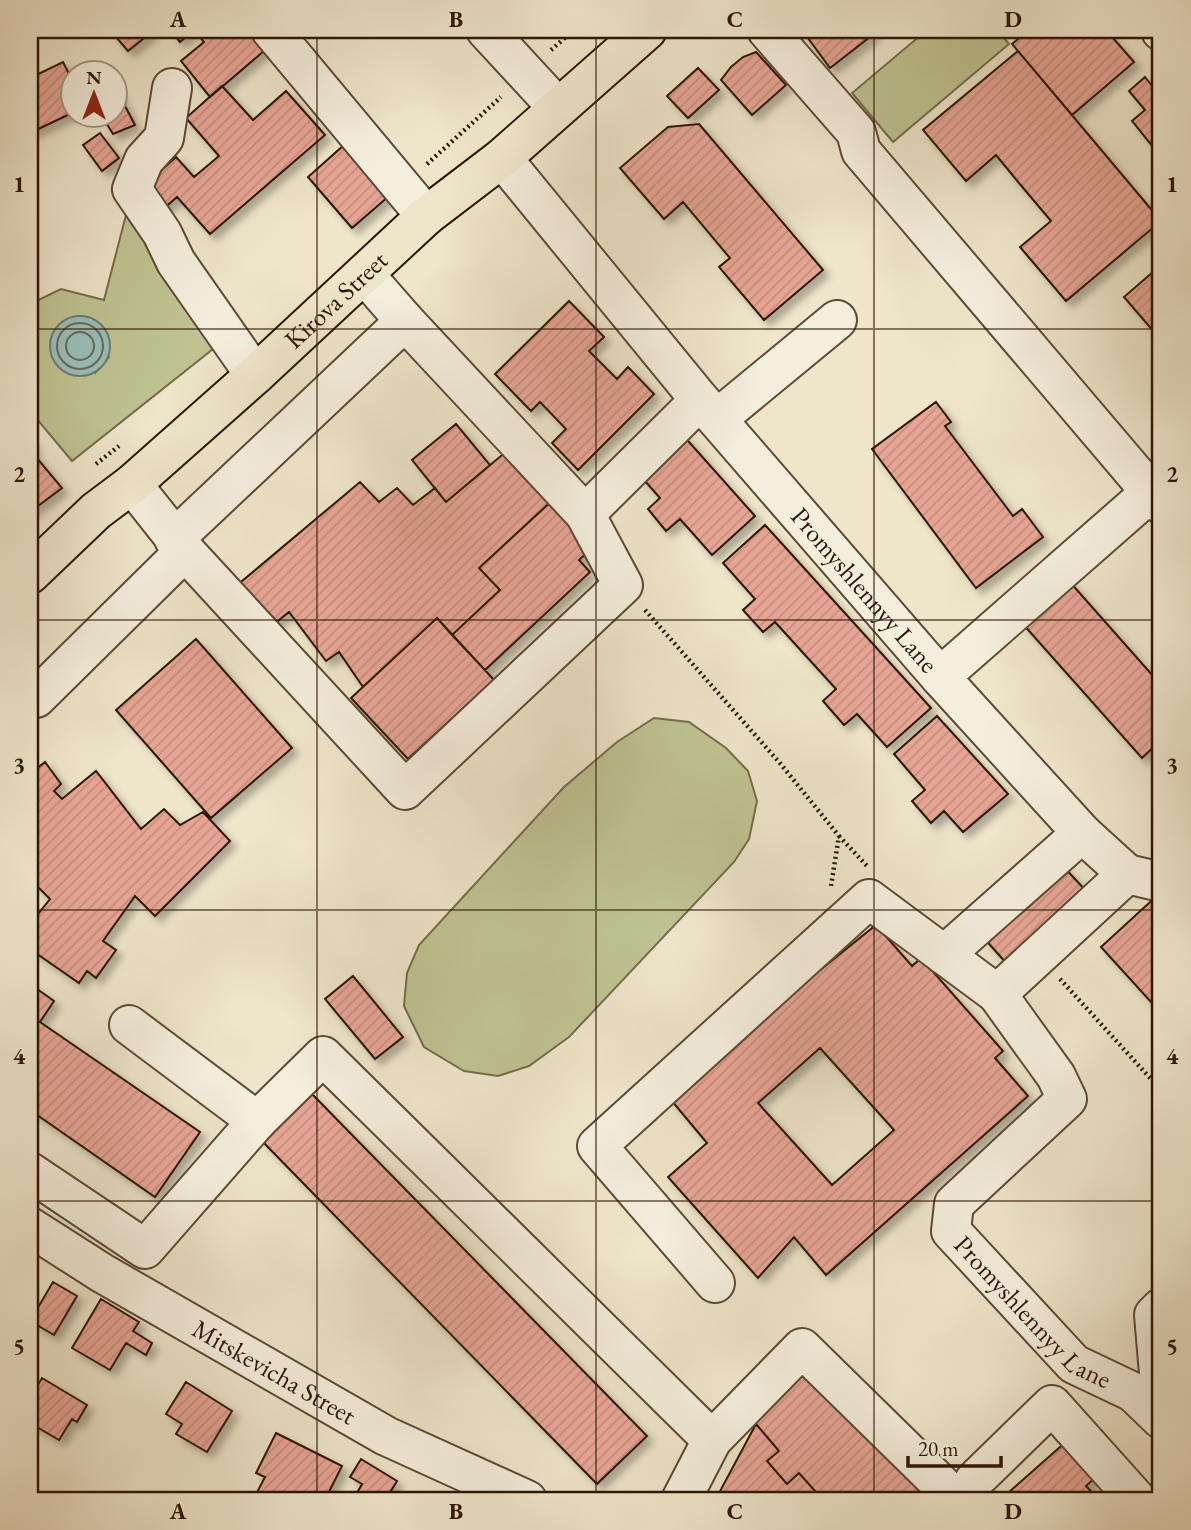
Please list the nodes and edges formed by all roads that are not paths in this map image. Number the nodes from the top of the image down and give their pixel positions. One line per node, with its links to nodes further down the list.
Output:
1 (271, 30): 8 (street)
2 (486, 30): 6 (street)
3 (647, 30): 6 (main road, Kirova Street)
4 (767, 30): 15 (street)
5 (172, 88): 12 (street)
6 (558, 108): 7 (main road, Kirova Street)
7 (502, 158): 8 (main road, Kirova Street); 13 (street, Promyshlennyy Lane)
8 (426, 216): 9 (main road, Kirova Street)
9 (364, 274): 11 (street); 12 (main road, Kirova Street)
10 (838, 320): 13 (street)
11 (405, 321): 16 (street); 17 (street)
12 (255, 375): 14 (main road, Kirova Street)
13 (708, 410): 16 (street); 19 (street, Promyshlennyy Lane)
14 (131, 484): 17 (street); 18 (main road, Kirova Street)
15 (1156, 498): 19 (street)
16 (584, 514): 17 (street)
17 (180, 545): 20 (street)
18 (30, 575)
19 (940, 677): 21 (street, Promyshlennyy Lane)
20 (36, 698)
21 (1082, 833): 22 (street, Promyshlennyy Lane); 23 (street)
22 (1144, 878): 24 (street, Promyshlennyy Lane)
23 (944, 955): 24 (street, Promyshlennyy Lane); 29 (street, Promyshlennyy Lane)
24 (997, 994): 32 (street, Promyshlennyy Lane)
25 (129, 1025): 26 (street)
26 (257, 1121): 27 (street); 33 (street)
27 (30, 1172)
28 (30, 1227): 35 (street, Mitskevicha Street)
29 (715, 1283)
30 (1161, 1308): 31 (street)
31 (1161, 1397)
32 (1161, 1419)
33 (712, 1440): 34 (street); 36 (street)
34 (966, 1491): 37 (street)
35 (527, 1500)
36 (681, 1500)
37 (1137, 1500)

